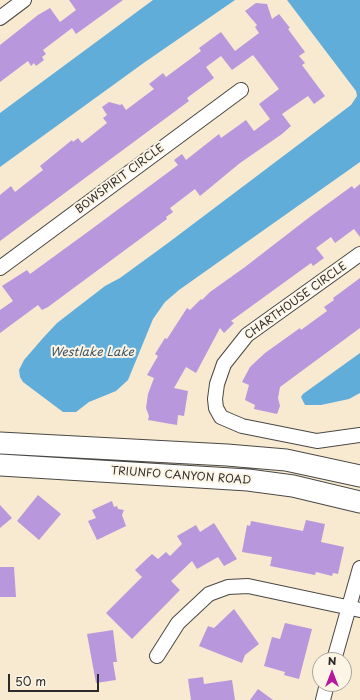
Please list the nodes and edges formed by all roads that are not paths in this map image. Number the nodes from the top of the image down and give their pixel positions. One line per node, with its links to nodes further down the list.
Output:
1 (24, 0): 2 (street)
2 (0, 18)
3 (241, 90): 5 (street, BOWSPIRIT CIRCLE)
4 (360, 254): 6 (street, CHARTHOUSE CIRCLE)
5 (0, 268)
6 (360, 435)
7 (0, 443): 9 (street, TRIUNFO CANYON ROAD)
8 (0, 465): 10 (street, TRIUNFO CANYON ROAD)
9 (360, 476)
10 (360, 502)
11 (360, 568): 12 (street)
12 (354, 609): 13 (street); 14 (street)
13 (337, 652)
14 (157, 656)

